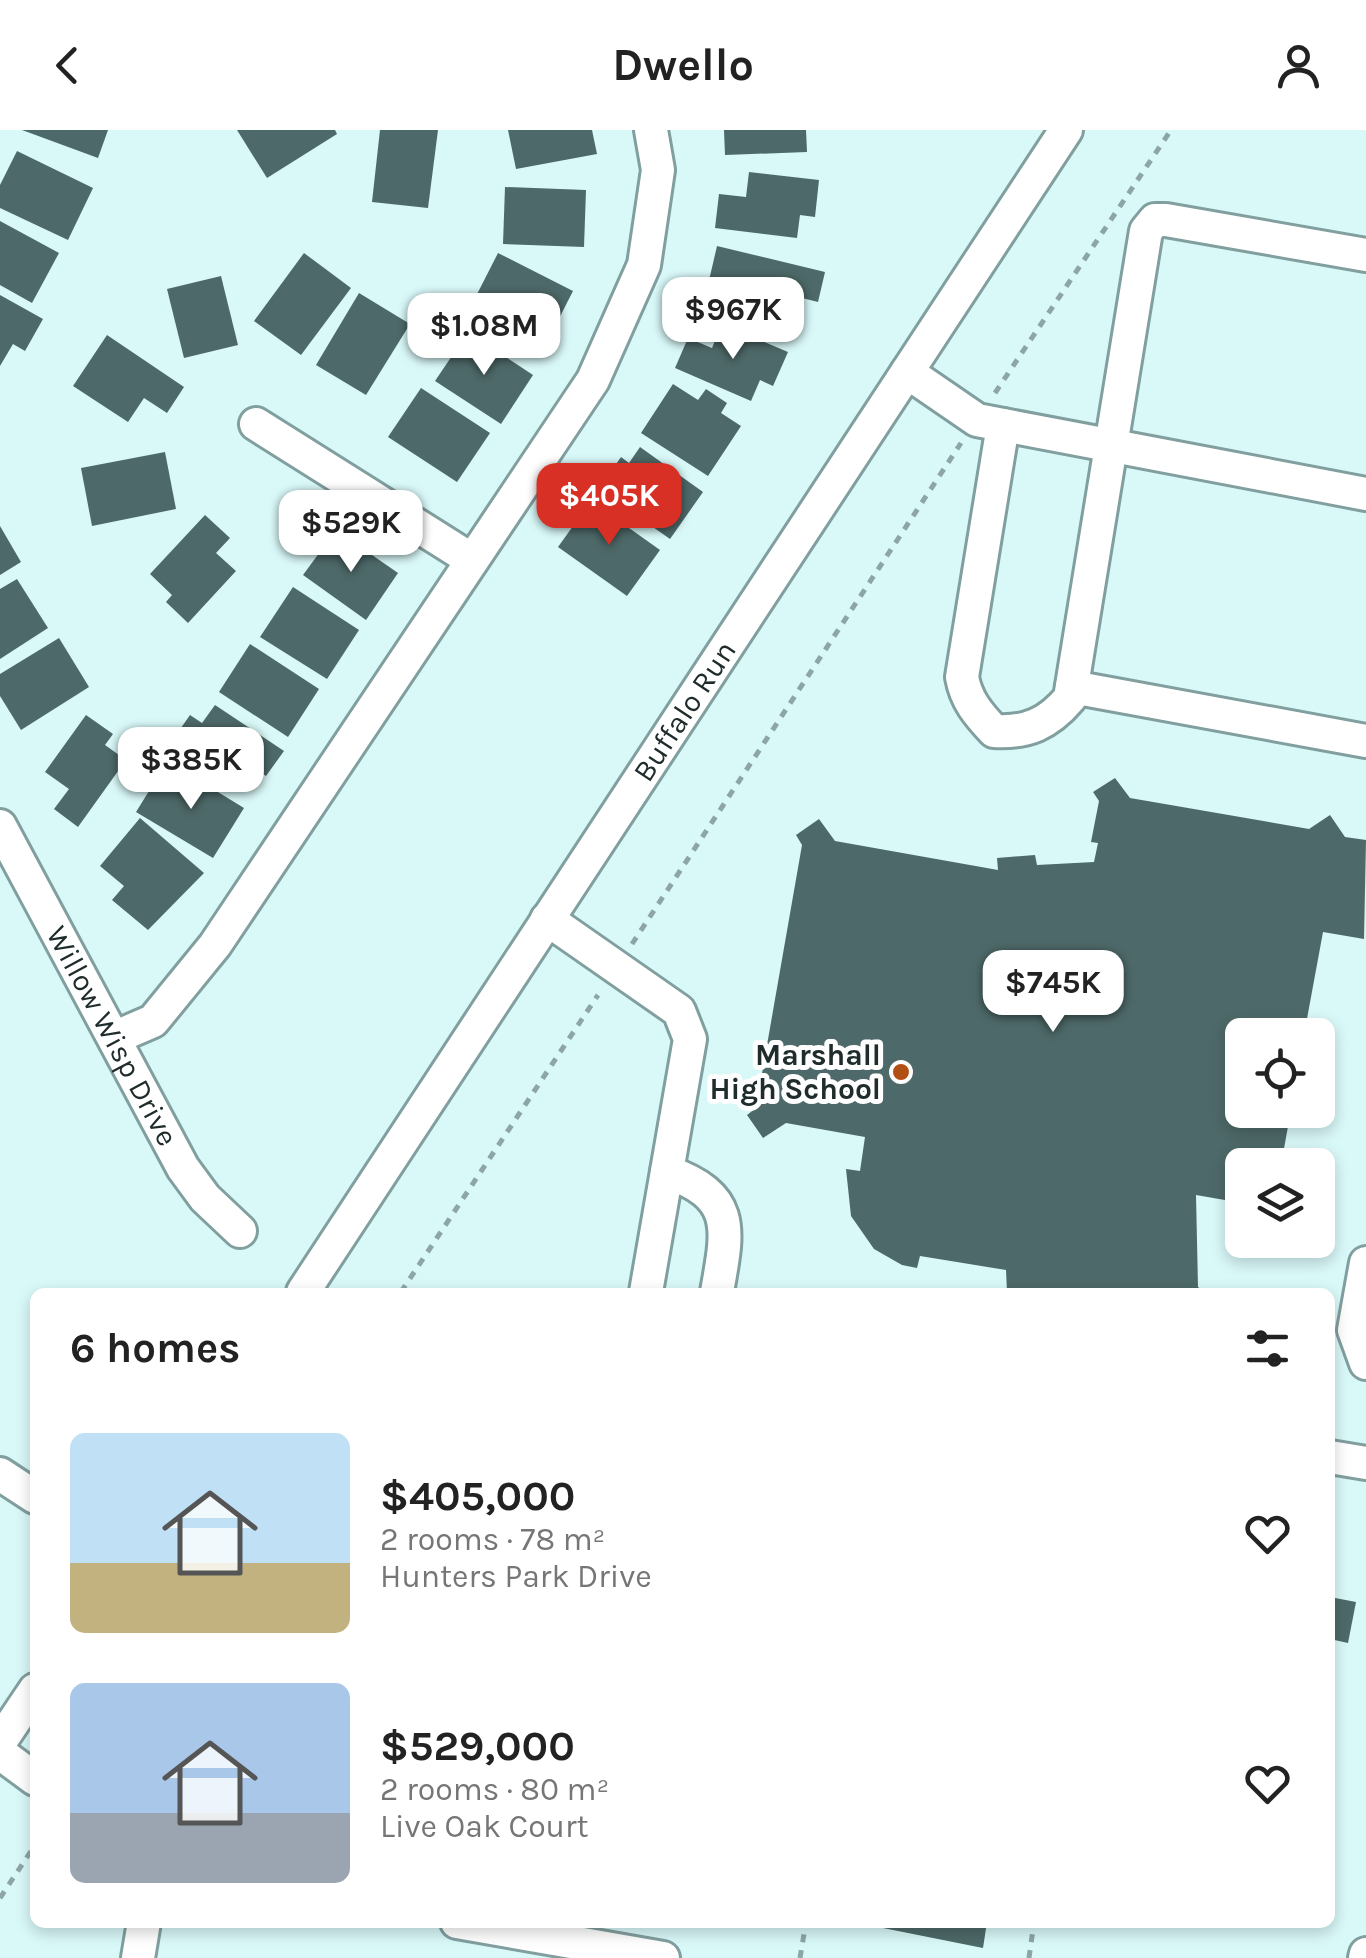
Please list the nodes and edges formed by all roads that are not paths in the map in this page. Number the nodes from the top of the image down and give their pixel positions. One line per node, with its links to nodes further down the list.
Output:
1 (651, 130): 9 (street)
2 (1066, 130): 4 (street, Buffalo Run)
3 (1366, 255): 7 (street)
4 (907, 372): 5 (street); 13 (street, Buffalo Run)
5 (990, 422): 7 (street); 10 (street)
6 (256, 424): 9 (street)
7 (1110, 446): 8 (street); 10 (street)
8 (1366, 494)
9 (472, 560): 14 (street)
10 (1072, 686): 11 (street)
11 (1366, 741)
12 (0, 826): 14 (street, Willow Wisp Drive)
13 (548, 919): 15 (street); 18 (street, Buffalo Run)
14 (116, 1037): 16 (street, Willow Wisp Drive)
15 (667, 1172): 19 (street); 20 (street)
16 (240, 1232)
17 (1366, 1263): 21 (street)
18 (305, 1288)
19 (647, 1288)
20 (718, 1288)
21 (1366, 1362)
22 (1335, 1458): 23 (street)
23 (1366, 1463)
24 (0, 1474): 25 (street)
25 (30, 1495)
26 (30, 1697): 27 (street)
27 (0, 1742)
28 (0, 1753): 29 (street)
29 (30, 1775)
30 (143, 1928): 33 (street)
31 (484, 1928): 32 (street)
32 (533, 1939): 34 (street)
33 (138, 1958)
34 (662, 1958)

